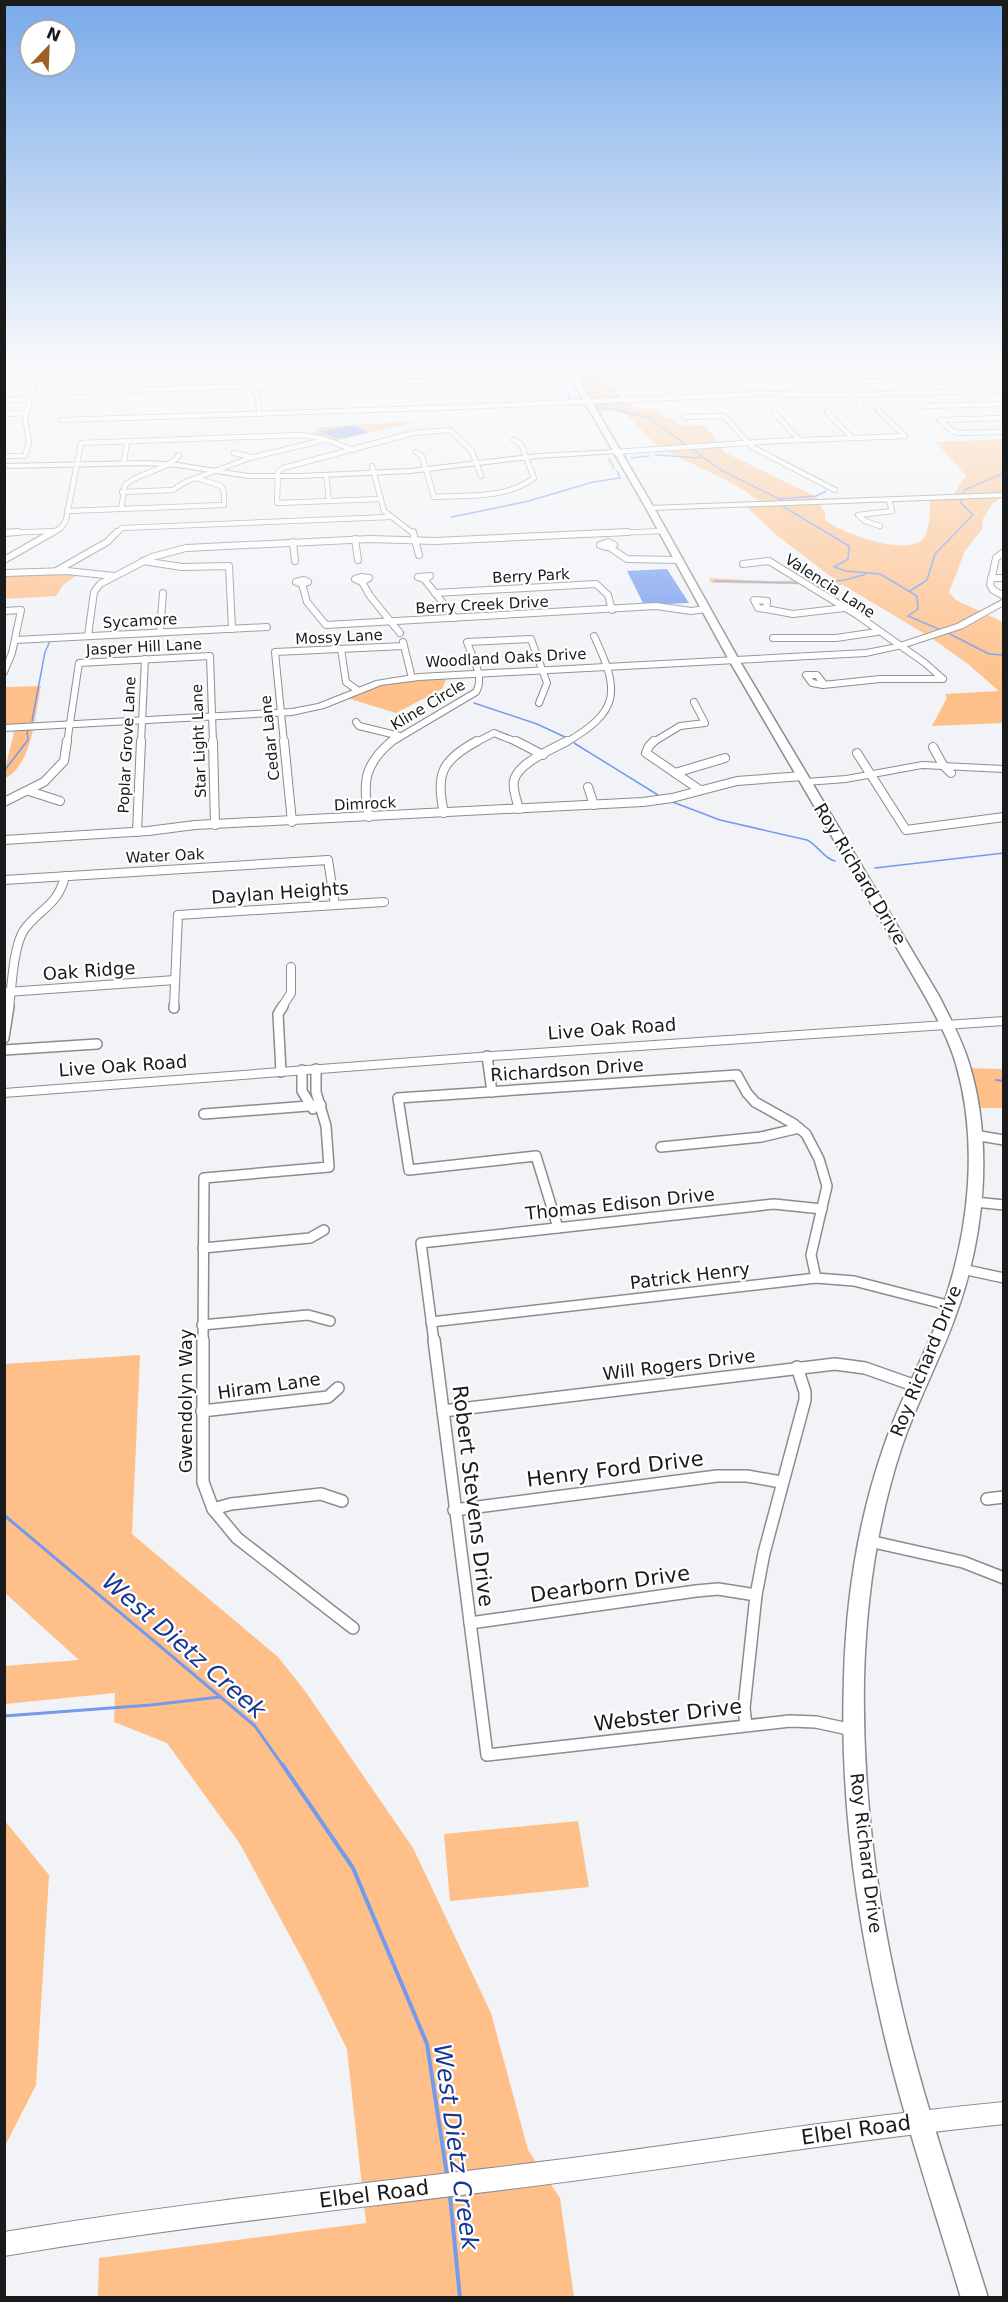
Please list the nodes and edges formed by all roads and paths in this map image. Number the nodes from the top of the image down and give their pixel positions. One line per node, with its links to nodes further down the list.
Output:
1 (74, 475): 22 (street)
2 (203, 475): 13 (street)
3 (260, 475): 12 (street)
4 (315, 475): 12 (street)
5 (326, 475): 18 (street)
6 (375, 475): 17 (street)
7 (428, 475): 8 (street)
8 (535, 475)
9 (630, 475): 20 (main road, Roy Richard Drive)
10 (807, 475): 14 (street)
11 (141, 476): 15 (street)
12 (276, 477): 18 (street)
13 (196, 478): 15 (street); 21 (street)
14 (835, 490)
15 (122, 492): 21 (street)
16 (1004, 495): 19 (street)
17 (381, 499): 18 (street); 23 (street)
18 (329, 500)
19 (889, 503): 20 (street); 24 (street)
20 (650, 508): 26 (main road, Roy Richard Drive)
21 (121, 509): 22 (street)
22 (67, 511): 25 (street)
23 (390, 517): 29 (street); 40 (street)
24 (880, 526)
25 (59, 531): 27 (street); 34 (street)
26 (661, 531): 29 (street); 36 (main road, Roy Richard Drive)
27 (4, 533)
28 (355, 540): 29 (street); 30 (street); 35 (street)
29 (415, 541): 33 (street)
30 (293, 542): 37 (street); 38 (street)
31 (609, 547): 36 (street)
32 (1004, 552): 43 (street)
33 (418, 555)
34 (4, 560)
35 (358, 560)
36 (676, 560): 56 (main road, Roy Richard Drive)
37 (143, 561): 42 (street); 60 (street)
38 (295, 561)
39 (743, 564): 52 (street, Valencia Lane)
40 (56, 571): 41 (street); 42 (street)
41 (4, 573)
42 (114, 576): 63 (street)
43 (991, 578): 44 (street); 50 (street)
44 (1004, 578)
45 (424, 579): 49 (street)
46 (362, 582): 58 (street)
47 (302, 584): 58 (street, Berry Creek Drive)
48 (163, 593): 62 (street)
49 (435, 593): 54 (street, Berry Park); 57 (street)
50 (1004, 596)
51 (1004, 601): 68 (street, Woodland Oaks Drive)
52 (844, 608): 53 (street); 61 (street, Valencia Lane)
53 (766, 609)
54 (612, 610): 56 (street, Berry Creek Drive); 57 (street, Berry Creek Drive)
55 (4, 611): 66 (street)
56 (706, 611): 73 (main road, Roy Richard Drive)
57 (454, 618): 58 (street, Berry Creek Drive)
58 (392, 621): 67 (street)
59 (267, 627): 60 (street, Sycamore)
60 (232, 629): 62 (street, Sycamore)
61 (877, 632): 65 (street); 68 (street, Valencia Lane)
62 (160, 633): 63 (street, Sycamore)
63 (88, 636): 66 (street, Sycamore)
64 (594, 636): 74 (street)
65 (773, 638)
66 (15, 640): 76 (street)
67 (404, 646): 69 (street, Mossy Lane); 78 (street)
68 (899, 646): 73 (street, Woodland Oaks Drive); 79 (street, Valencia Lane)
69 (341, 649): 70 (street, Mossy Lane); 80 (street)
70 (275, 652): 83 (street, Cedar Lane)
71 (210, 656): 72 (street, Jasper Hill Lane); 84 (street, Star Light Lane)
72 (145, 659): 85 (street, Poplar Grove Lane); 87 (street, Jasper Hill Lane)
73 (734, 660): 74 (street, Woodland Oaks Drive); 98 (main road, Roy Richard Drive)
74 (608, 667): 75 (street, Woodland Oaks Drive); 92 (street)
75 (543, 671): 77 (street, Woodland Oaks Drive); 77 (street, Kline Circle); 82 (street)
76 (4, 672)
77 (478, 674): 78 (street, Woodland Oaks Drive); 89 (street, Kline Circle)
78 (412, 678): 80 (street, Woodland Oaks Drive)
79 (824, 684)
80 (357, 690): 83 (street, Woodland Oaks Drive)
81 (694, 702): 96 (street)
82 (539, 703)
83 (282, 712): 84 (street, Woodland Oaks Drive); 109 (street, Cedar Lane)
84 (212, 717): 85 (street, Woodland Oaks Drive); 110 (street, Star Light Lane)
85 (142, 721): 87 (street, Woodland Oaks Drive); 111 (street, Poplar Grove Lane)
86 (356, 722): 89 (street)
87 (70, 724): 88 (street, Woodland Oaks Drive); 101 (street)
88 (4, 728)
89 (400, 736): 108 (street, Kline Circle)
90 (933, 747): 94 (street)
91 (857, 753): 97 (street)
92 (543, 755): 105 (street); 106 (street)
93 (725, 758): 96 (street)
94 (947, 769): 95 (street); 97 (street)
95 (1004, 769)
96 (675, 773): 100 (street)
97 (867, 774): 98 (street); 107 (street)
98 (804, 779): 100 (street, Dimrock); 122 (main road, Roy Richard Drive)
99 (588, 787): 104 (street)
100 (700, 790): 104 (street, Dimrock)
101 (29, 791): 102 (street); 103 (street)
102 (60, 801)
103 (4, 802)
104 (594, 805): 105 (street, Dimrock)
105 (519, 809): 106 (street, Dimrock)
106 (444, 813): 108 (street, Dimrock)
107 (1004, 817)
108 (369, 818): 109 (street, Dimrock)
109 (292, 822): 110 (street, Dimrock)
110 (215, 825): 111 (street, Dimrock)
111 (137, 832): 112 (street, Dimrock)
112 (4, 840)
113 (65, 876): 114 (street, Water Oak); 116 (street, Water Oak); 119 (street)
114 (4, 879)
115 (384, 902): 116 (street, Daylan Heights)
116 (335, 905): 118 (street, Daylan Heights)
117 (291, 968): 129 (street)
118 (175, 980): 119 (street, Oak Ridge); 120 (street)
119 (7, 992): 123 (street)
120 (174, 1008)
121 (1004, 1021): 122 (street, Live Oak Road)
122 (946, 1024): 126 (street, Live Oak Road); 137 (main road, Roy Richard Drive)
123 (4, 1038)
124 (97, 1044): 125 (street)
125 (4, 1050)
126 (487, 1056): 127 (street, Live Oak Road); 130 (street)
127 (316, 1069): 128 (street, Live Oak Road); 132 (street)
128 (302, 1070): 129 (street, Live Oak Road); 133 (street)
129 (281, 1072): 131 (street, Live Oak Road)
130 (492, 1092): 136 (street, Richardson Drive); 143 (street, Richardson Drive)
131 (4, 1093)
132 (321, 1105): 133 (street); 135 (street)
133 (310, 1106): 134 (street); 135 (street)
134 (204, 1114)
135 (323, 1119): 146 (street, Gwendolyn Way)
136 (799, 1128): 139 (street); 142 (street)
137 (974, 1135): 138 (street); 140 (main road, Roy Richard Drive)
138 (1004, 1140)
139 (662, 1147)
140 (975, 1202): 141 (street); 147 (main road, Roy Richard Drive)
141 (1004, 1205)
142 (822, 1209): 143 (street, Thomas Edison Drive); 148 (street)
143 (558, 1228): 145 (street, Thomas Edison Drive)
144 (324, 1230): 146 (street)
145 (421, 1243): 152 (street, Robert Stevens Drive)
146 (203, 1248): 153 (street, Gwendolyn Way)
147 (962, 1269): 149 (street); 150 (main road, Roy Richard Drive)
148 (816, 1278): 150 (street, Patrick Henry); 152 (street, Patrick Henry)
149 (1004, 1278)
150 (951, 1306): 155 (main road, Roy Richard Drive)
151 (330, 1321): 153 (street)
152 (431, 1322): 158 (street, Robert Stevens Drive)
153 (202, 1325): 157 (street, Gwendolyn Way)
154 (797, 1367): 155 (street, Will Rogers Drive); 158 (street, Will Rogers Drive); 159 (street)
155 (916, 1386): 165 (main road, Roy Richard Drive)
156 (338, 1388): 157 (street, Hiram Lane)
157 (202, 1411): 163 (street, Gwendolyn Way)
158 (443, 1411): 164 (street, Robert Stevens Drive)
159 (781, 1482): 164 (street, Henry Ford Drive); 167 (street)
160 (1004, 1497): 161 (street)
161 (987, 1498)
162 (342, 1502): 163 (street)
163 (213, 1509): 169 (street, Gwendolyn Way)
164 (454, 1509): 168 (street, Robert Stevens Drive)
165 (869, 1541): 166 (street); 171 (main road, Roy Richard Drive)
166 (1004, 1578)
167 (756, 1595): 168 (street, Dearborn Drive); 170 (street)
168 (470, 1623): 172 (street, Robert Stevens Drive)
169 (353, 1628)
170 (746, 1725): 171 (street, Webster Drive); 172 (street, Webster Drive)
171 (853, 1730): 174 (main road, Roy Richard Drive)
172 (487, 1755)
173 (1004, 2113): 174 (street, Elbel Road)
174 (922, 2121): 175 (street, Elbel Road); 176 (main road, Roy Richard Drive)
175 (4, 2244)
176 (975, 2298)

